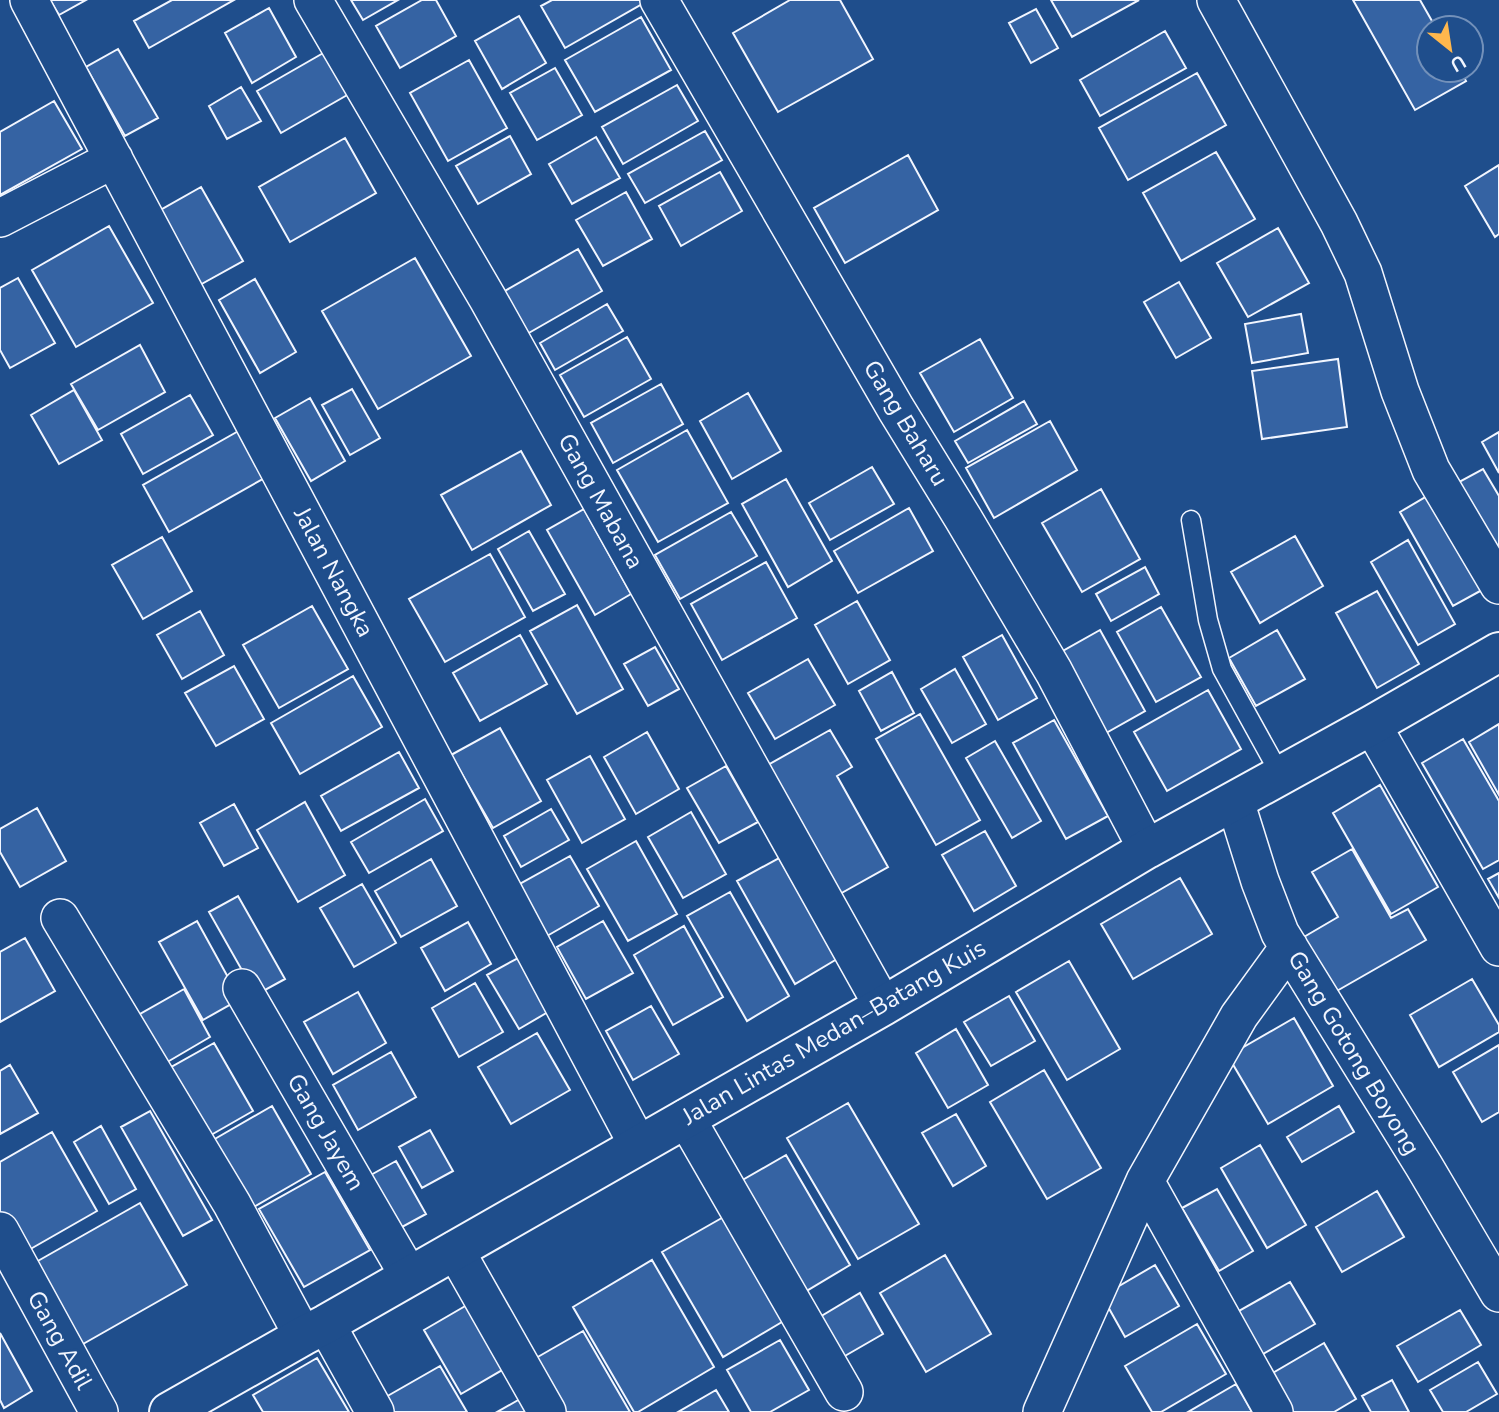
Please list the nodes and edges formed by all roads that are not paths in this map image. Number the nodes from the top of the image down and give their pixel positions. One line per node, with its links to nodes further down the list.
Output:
1 (29, 0): 5 (street, Jalan Nangka)
2 (313, 0): 18 (street, Gang Mabana)
3 (659, 0): 13 (street, Gang Baharu)
4 (1216, 0): 8 (street)
5 (114, 159): 6 (street); 20 (street, Jalan Nangka)
6 (0, 218)
7 (1191, 520): 11 (lane)
8 (1499, 585)
9 (1499, 652): 10 (highway, Jalan Lintas Medan–Batang Kuis)
10 (1371, 725): 11 (highway, Jalan Lintas Medan–Batang Kuis); 16 (street)
11 (1285, 772): 12 (highway, Jalan Lintas Medan–Batang Kuis)
12 (1235, 801): 13 (highway, Jalan Lintas Medan–Batang Kuis); 15 (street, Gang Gotong Boyong)
13 (1147, 849): 18 (highway, Jalan Lintas Medan–Batang Kuis)
14 (60, 918): 26 (street)
15 (1285, 940): 21 (street); 25 (street, Gang Gotong Boyong)
16 (1499, 947)
17 (242, 988): 24 (street, Gang Jayem)
18 (883, 1006): 19 (highway, Jalan Lintas Medan–Batang Kuis)
19 (686, 1118): 20 (highway, Jalan Lintas Medan–Batang Kuis); 27 (street)
20 (638, 1145): 23 (highway, Jalan Lintas Medan–Batang Kuis)
21 (1145, 1181): 32 (street); 33 (street)
22 (0, 1231): 28 (street, Gang Adil)
23 (455, 1250): 24 (highway, Jalan Lintas Medan–Batang Kuis); 31 (street)
24 (409, 1276): 26 (highway, Jalan Lintas Medan–Batang Kuis)
25 (1499, 1293)
26 (314, 1330): 29 (highway, Jalan Lintas Medan–Batang Kuis); 30 (street)
27 (844, 1392)
28 (99, 1412)
29 (169, 1412)
30 (374, 1412)
31 (547, 1412)
32 (1042, 1412)
33 (1274, 1412)

